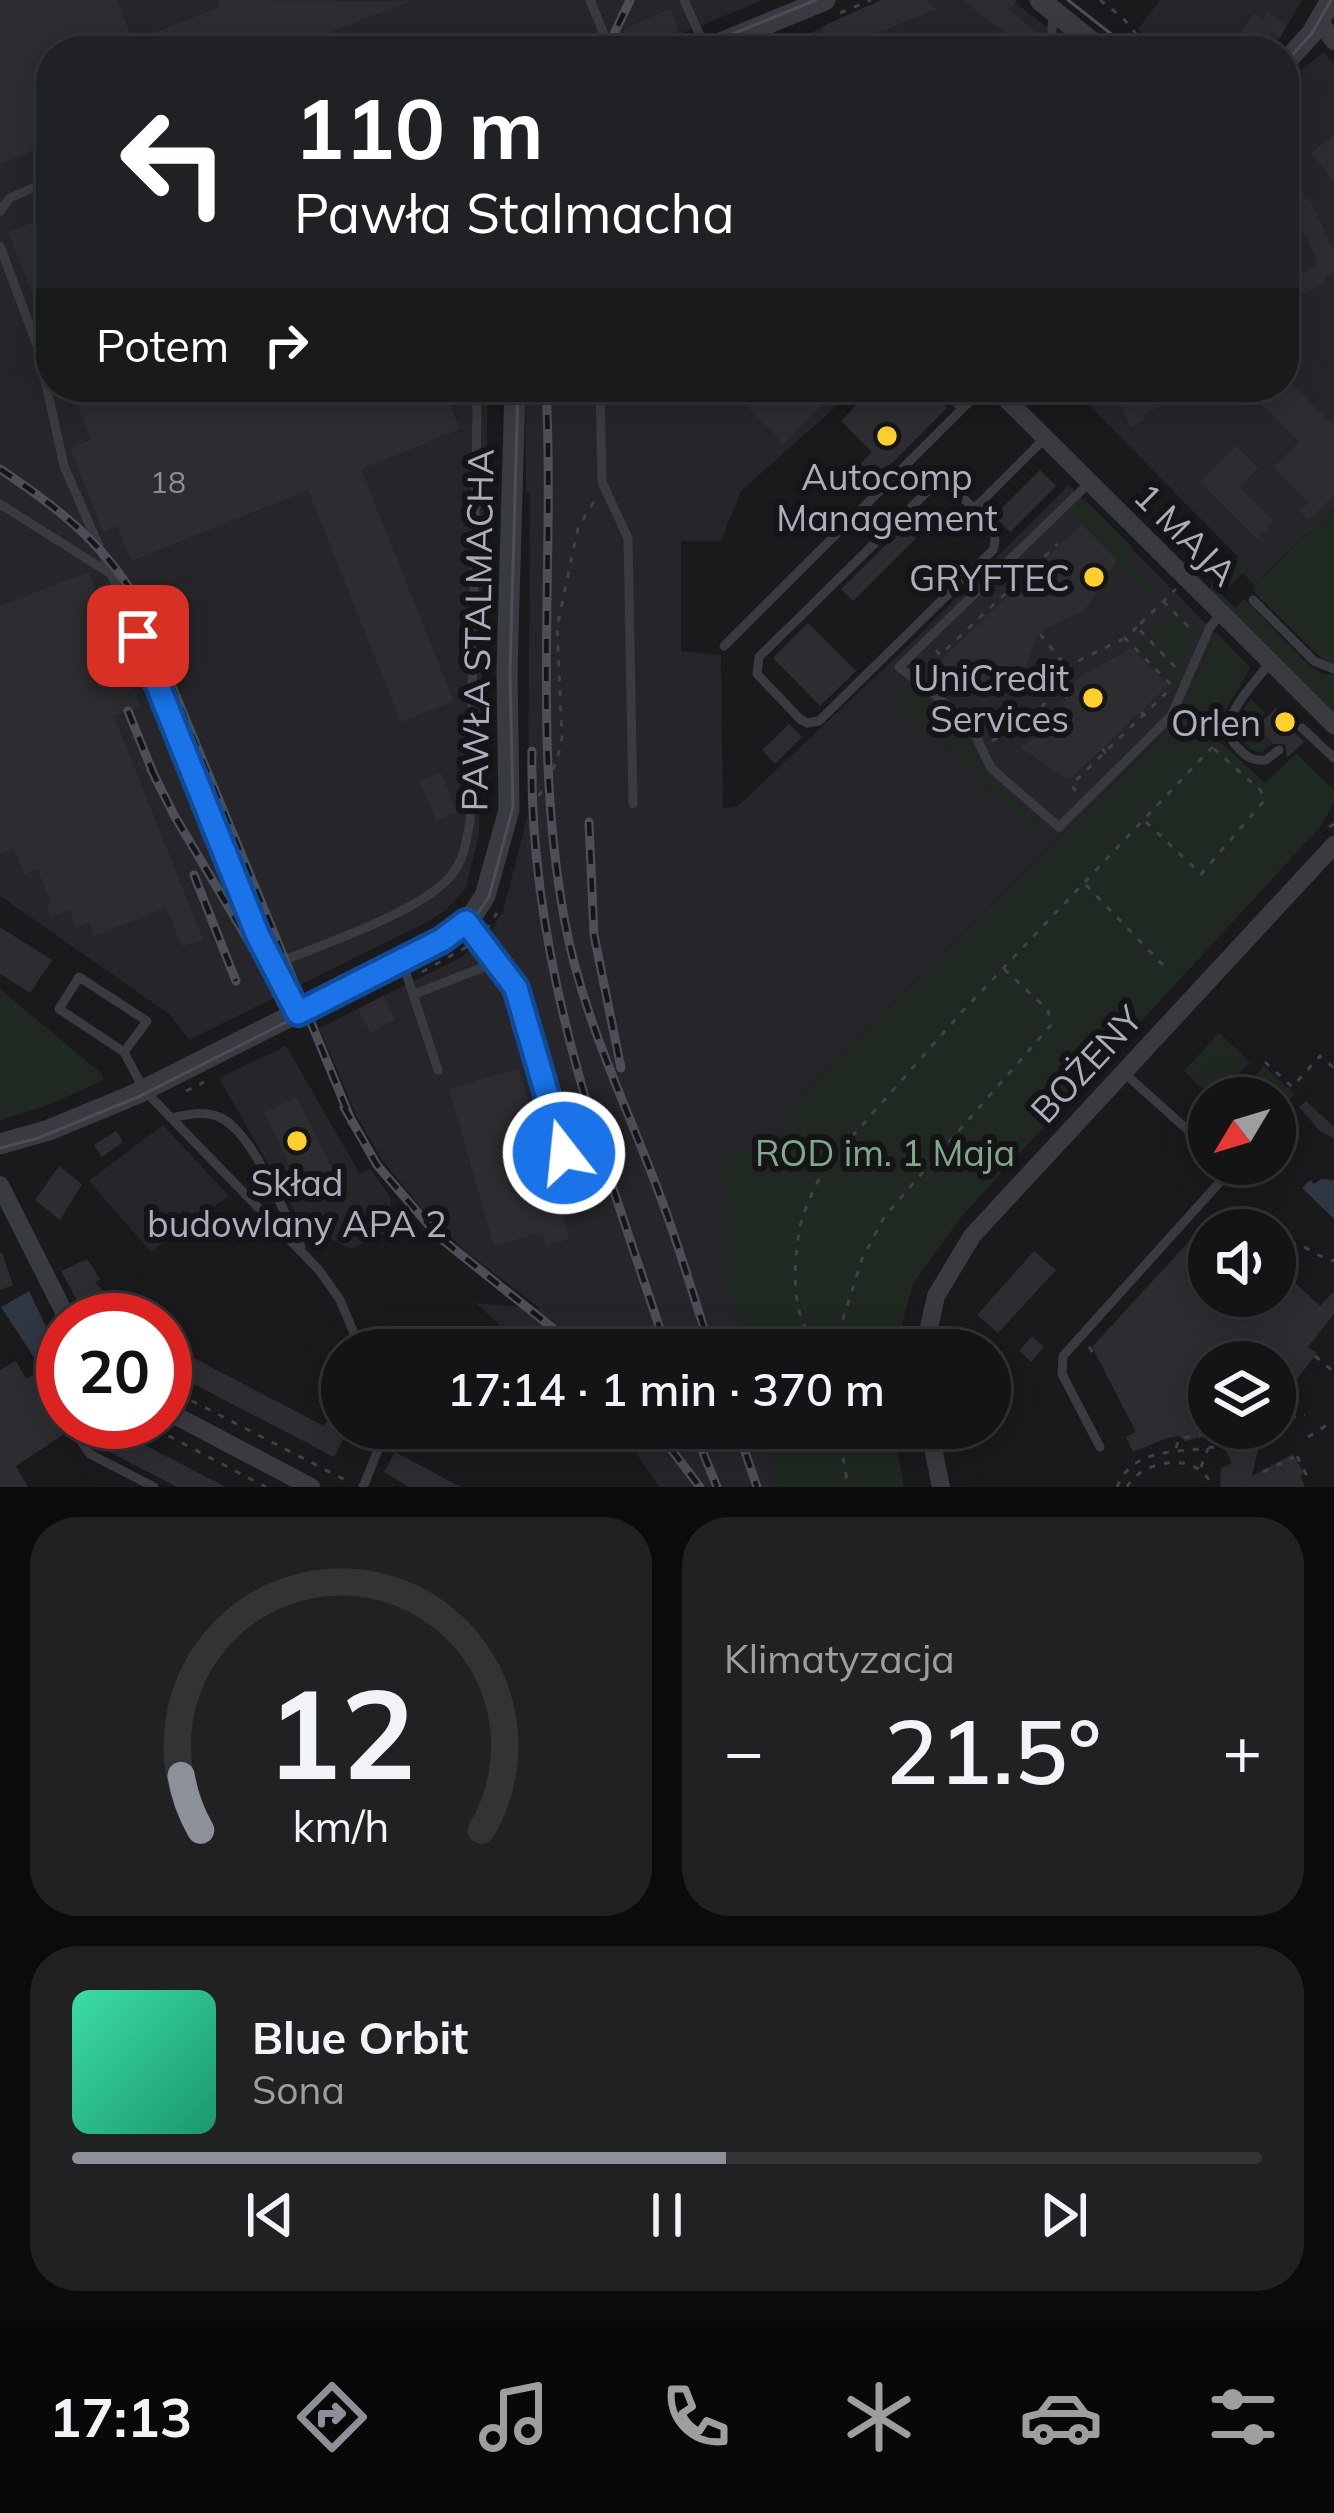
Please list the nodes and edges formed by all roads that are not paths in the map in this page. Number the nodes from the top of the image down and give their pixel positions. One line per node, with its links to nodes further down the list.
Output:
1 (590, 0): 7 (lane)
2 (684, 0): 8 (lane)
3 (825, 0): 9 (street)
4 (1331, 0): 6 (street)
5 (1042, 2): 10 (lane); 11 (street)
6 (1319, 21): 12 (street); 13 (street)
7 (604, 36)
8 (698, 36)
9 (750, 36)
10 (1051, 36)
11 (1084, 36)
12 (1334, 40)
13 (1299, 46)
14 (36, 187): 15 (lane)
15 (0, 211)
16 (0, 246): 17 (lane)
17 (36, 343)
18 (50, 402): 30 (lane)
19 (476, 402): 44 (lane)
20 (515, 402): 42 (street, PAWŁA STALMACHA)
21 (600, 402): 40 (lane)
22 (956, 402): 25 (lane)
23 (968, 402): 25 (lane)
24 (1009, 402): 26 (street, 1 MAJA)
25 (962, 408): 33 (lane)
26 (1045, 438): 27 (street, 1 MAJA); 29 (lane)
27 (1088, 482): 32 (street, 1 MAJA); 32 (lane)
28 (0, 504): 30 (lane)
29 (974, 508): 29 (lane)
30 (111, 574): 44 (lane)
31 (1253, 600): 35 (lane)
32 (1220, 616): 34 (street, 1 MAJA)
33 (724, 646)
34 (1269, 664): 36 (street, 1 MAJA); 38 (lane)
35 (1334, 669)
36 (1318, 711): 37 (street, 1 MAJA); 39 (lane)
37 (1334, 725)
38 (1279, 750)
39 (1334, 758)
40 (633, 804)
41 (1332, 832): 50 (street, BOŻENY)
42 (473, 930): 43 (lane); 45 (street, PAWŁA STALMACHA)
43 (500, 961): 46 (lane); 55 (lane)
44 (273, 965): 47 (lane)
45 (406, 969): 46 (lane); 47 (street, PAWŁA STALMACHA)
46 (415, 994): 49 (lane)
47 (298, 1013): 51 (street, PAWŁA STALMACHA)
48 (124, 1052): 48 (lane); 51 (lane)
49 (438, 1070)
50 (1123, 1072): 53 (lane); 61 (street, BOŻENY)
51 (150, 1095): 52 (lane); 54 (street, PAWŁA STALMACHA)
52 (171, 1118): 58 (lane); 58 (lane)
53 (1188, 1131)
54 (0, 1144)
55 (564, 1153)
56 (0, 1185): 59 (street)
57 (1217, 1185): 63 (lane)
58 (307, 1257): 60 (lane)
59 (54, 1293)
60 (352, 1329)
61 (929, 1329)
62 (192, 1424): 68 (street)
63 (1100, 1447)
64 (87, 1449): 67 (lane)
65 (378, 1449): 69 (lane)
66 (933, 1449): 70 (street)
67 (154, 1487)
68 (310, 1487)
69 (360, 1487)
70 (941, 1487)

